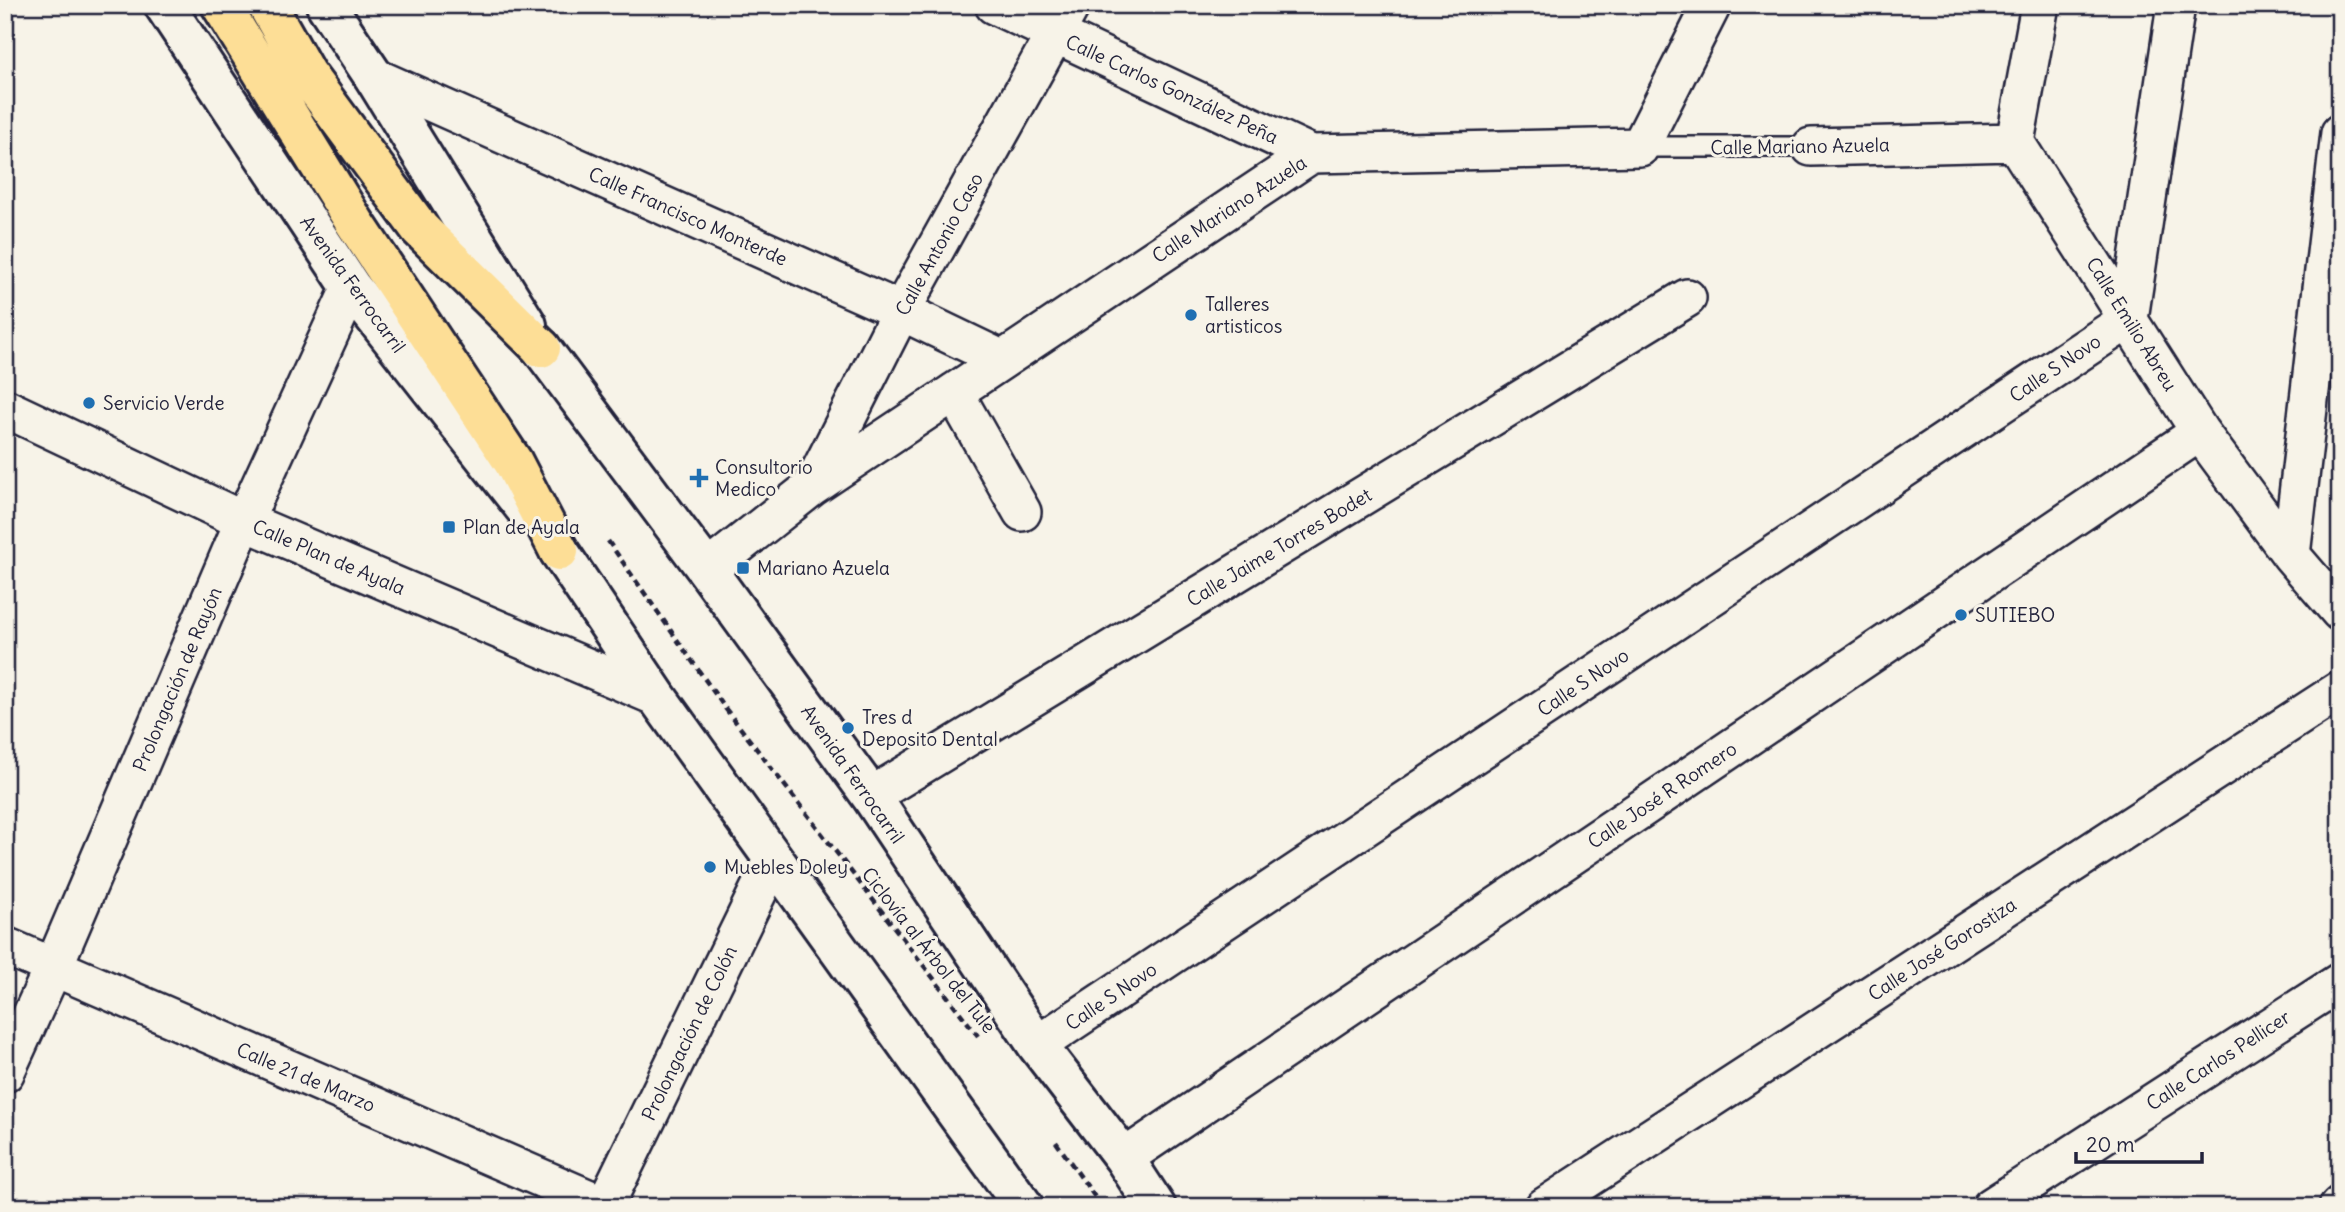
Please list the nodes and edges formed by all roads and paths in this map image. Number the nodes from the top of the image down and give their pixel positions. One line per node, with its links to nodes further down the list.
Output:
1 (164, 5): 16 (main road, Avenida Ferrocarril)
2 (221, 5): 29 (main road, Avenida Ferrocarril)
3 (267, 5): 20 (main road, Avenida Ferrocarril)
4 (326, 5): 10 (main road, Avenida Ferrocarril)
5 (994, 5): 9 (street, Calle Carlos González Peña)
6 (1712, 5): 13 (street)
7 (2040, 5): 12 (street)
8 (2176, 5): 19 (street)
9 (1063, 20): 15 (street, Calle Carlos González Peña); 18 (street, Calle Antonio Caso)
10 (374, 77): 18 (street, Calle Francisco Monterde); 20 (main road, Avenida Ferrocarril)
11 (2340, 133): 30 (street)
12 (2015, 142): 14 (street, Calle Mariano Azuela); 19 (street, Calle Emilio Abreu)
13 (1640, 147): 14 (lane, Calle Mariano Azuela); 15 (street, Calle Mariano Azuela)
14 (1811, 147)
15 (1311, 154): 21 (street, Calle Mariano Azuela)
16 (351, 287): 27 (street, Prolongación de Rayón); 29 (main road, Avenida Ferrocarril)
17 (1687, 298): 35 (street, Calle Jaime Torres Bodet)
18 (901, 310): 21 (street, Calle Francisco Monterde); 25 (street, Calle Antonio Caso)
19 (2129, 319): 24 (street, Calle Emilio Abreu); 41 (street, Calle S Novo)
20 (541, 348): 31 (main road, Avenida Ferrocarril)
21 (1001, 359): 22 (street, Calle Mariano Azuela)
22 (954, 392): 25 (street, Calle Mariano Azuela); 26 (street)
23 (5, 408): 27 (street, Calle Plan de Ayala)
24 (2200, 432): 30 (street, Calle Emilio Abreu); 44 (street, Calle José R Romero)
25 (812, 487): 31 (street, Calle Mariano Azuela)
26 (1022, 512)
27 (244, 521): 34 (street, Calle Plan de Ayala); 38 (street, Prolongación de Rayón)
28 (608, 541): 40 (path, Ciclovía al Árbol del Tule)
29 (559, 551): 34 (main road, Avenida Ferrocarril)
30 (2291, 555): 32 (street, Calle Emilio Abreu)
31 (707, 570): 35 (main road, Avenida Ferrocarril)
32 (2340, 612)
33 (2340, 690): 49 (street, Calle José Gorostiza)
34 (657, 697): 36 (main road, Avenida Ferrocarril)
35 (871, 796): 41 (main road, Avenida Ferrocarril)
36 (774, 859): 45 (street, Prolongación de Colón); 46 (main road, Avenida Ferrocarril)
37 (5, 946): 38 (street, Calle 21 de Marzo)
38 (53, 968): 42 (street, Prolongación de Rayón); 45 (street, Calle 21 de Marzo)
39 (2340, 982): 50 (street, Calle Carlos Pellicer)
40 (985, 1045)
41 (1037, 1045): 44 (main road, Avenida Ferrocarril)
42 (5, 1073)
43 (1048, 1132): 47 (path)
44 (1124, 1158): 48 (main road, Avenida Ferrocarril)
45 (605, 1206)
46 (1024, 1207)
47 (1102, 1207)
48 (1156, 1207)
49 (1544, 1207)
50 (1991, 1207)

